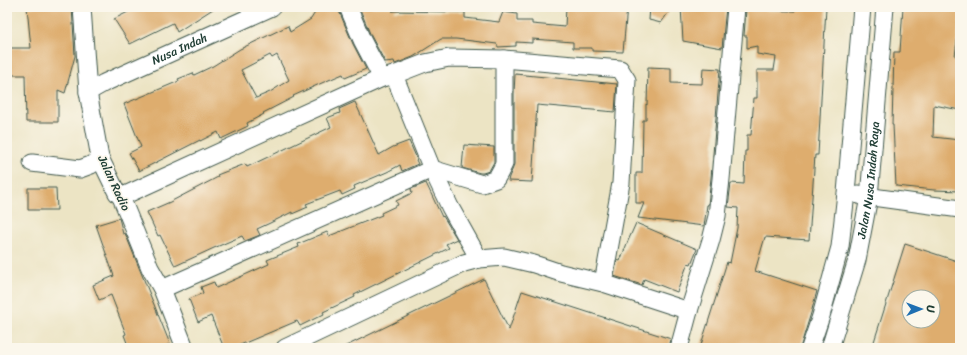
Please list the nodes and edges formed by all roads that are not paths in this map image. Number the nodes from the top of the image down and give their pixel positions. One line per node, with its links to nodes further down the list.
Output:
1 (82, 7): 9 (street, Jalan Radio)
2 (272, 7): 9 (street, Nusa Indah)
3 (348, 7): 8 (street)
4 (736, 7): 20 (street)
5 (862, 7): 13 (street, Jalan Nusa Indah Raya)
6 (886, 7): 15 (street, Jalan Nusa Indah Raya)
7 (504, 59): 8 (street); 12 (street); 18 (street)
8 (388, 76): 12 (street); 14 (street)
9 (88, 92): 10 (street, Jalan Radio)
10 (100, 158): 11 (street); 14 (street, Jalan Radio)
11 (32, 163)
12 (432, 169): 17 (street); 19 (street)
13 (846, 193): 15 (street); 24 (street, Jalan Nusa Indah Raya)
14 (121, 197): 19 (street, Jalan Radio)
15 (869, 197): 16 (street); 25 (street, Jalan Nusa Indah Raya)
16 (960, 209)
17 (479, 259): 18 (street); 22 (street)
18 (603, 283): 20 (street)
19 (162, 289): 21 (street, Jalan Radio)
20 (689, 311): 23 (street)
21 (185, 348)
22 (285, 348)
23 (679, 348)
24 (810, 348)
25 (830, 348)

